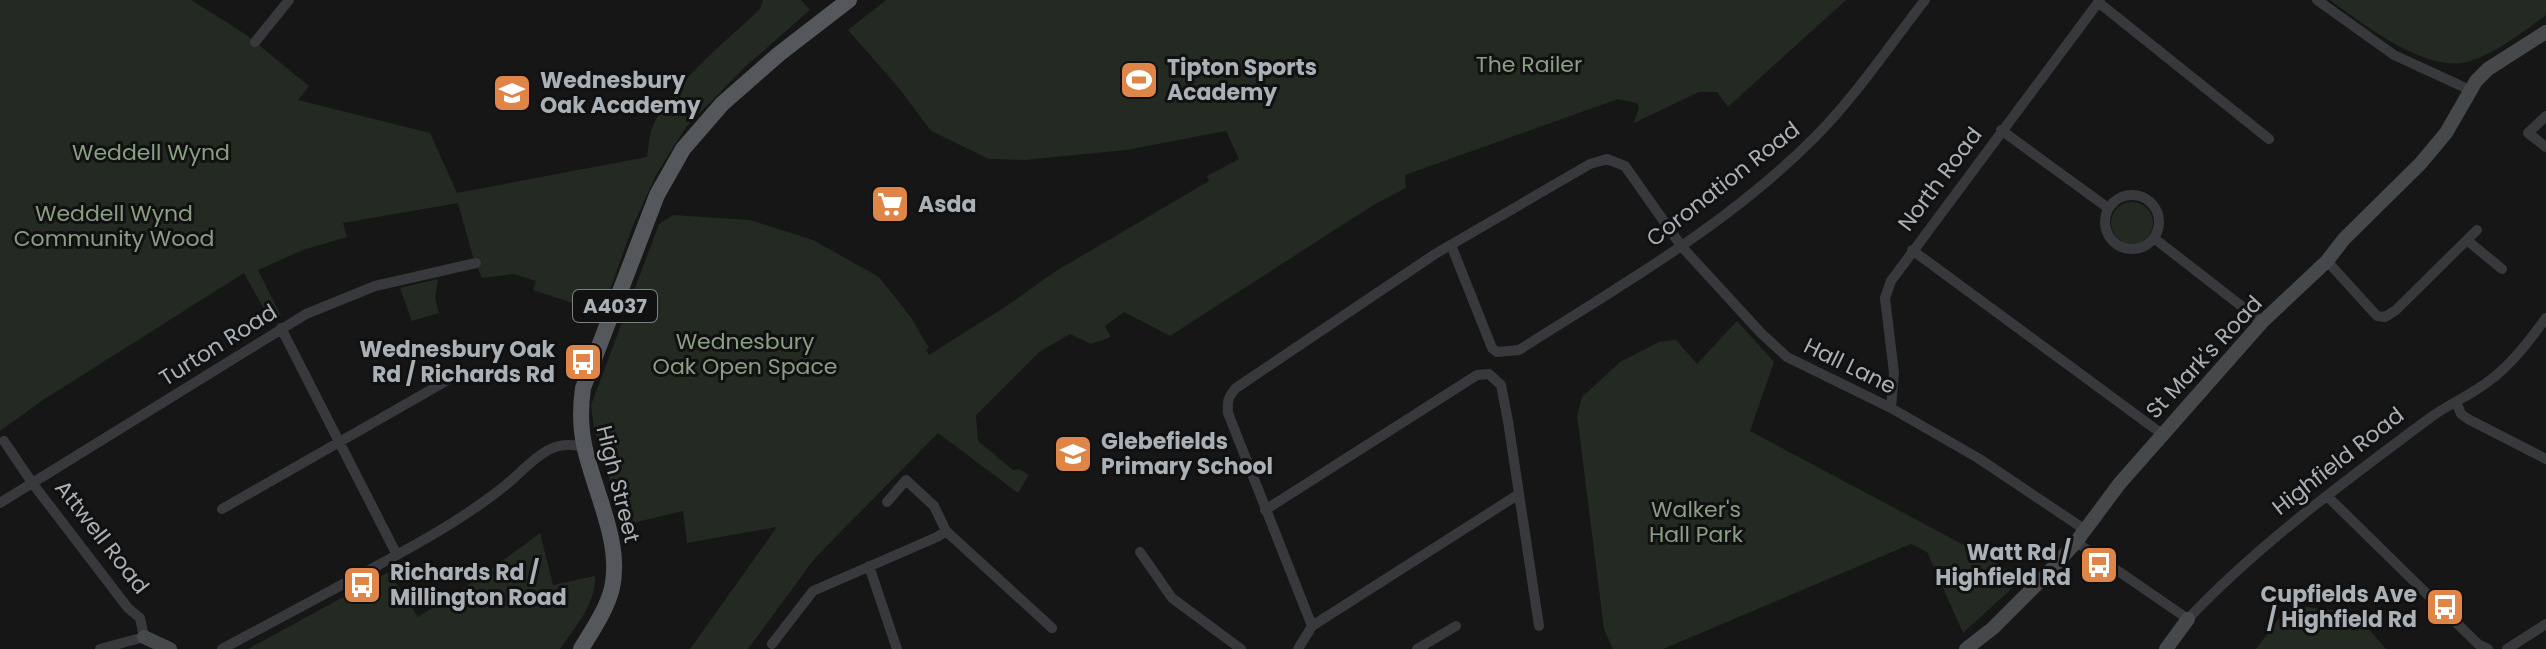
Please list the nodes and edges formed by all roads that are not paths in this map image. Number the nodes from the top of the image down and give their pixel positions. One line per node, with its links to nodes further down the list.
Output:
1 (289, 0): 7 (street)
2 (849, 0): 32 (main road, High Street / A4037)
3 (1925, 0): 18 (street, Coronation Road)
4 (2317, 0): 8 (street)
5 (2099, 1): 10 (street, North Road); 11 (street)
6 (2546, 32): 8 (street, St Mark's Road)
7 (255, 42)
8 (2470, 90): 20 (street, St Mark's Road)
9 (2546, 116): 12 (street)
10 (2001, 130): 13 (street); 19 (street, North Road)
11 (2269, 139)
12 (2546, 147)
13 (2108, 208): 15 (street); 15 (street)
14 (2477, 230): 16 (street)
15 (2155, 239): 24 (street)
16 (2468, 241): 20 (street); 22 (street)
17 (1451, 245): 18 (street, Hall Lane); 18 (street, Coronation Road); 40 (street)
18 (1682, 247): 28 (street, Hall Lane)
19 (1912, 250): 28 (street, North Road); 29 (street)
20 (2327, 261): 24 (street, St Mark's Road)
21 (476, 263): 25 (street, Turton Road)
22 (2502, 269)
23 (2546, 318): 27 (street, Highfield Road)
24 (2262, 322): 29 (street, St Mark's Road)
25 (281, 328): 31 (street); 34 (street, Turton Road)
26 (448, 380): 31 (street)
27 (2456, 402): 33 (street); 36 (street, Highfield Road)
28 (1891, 408): 42 (street, Hall Lane)
29 (2162, 434): 42 (street, St Mark's Road)
30 (4, 441): 34 (street, Attwell Road)
31 (340, 443): 39 (street); 44 (street)
32 (584, 447): 44 (street); 57 (main road, High Street / A4037)
33 (2546, 459)
34 (33, 484): 38 (street, Turton Road); 52 (street, Attwell Road)
35 (1519, 494): 40 (street); 48 (street); 50 (street)
36 (2327, 496): 46 (street, Highfield Road); 64 (street)
37 (887, 502): 41 (street)
38 (0, 503)
39 (222, 509)
40 (1265, 510): 48 (street)
41 (946, 531): 45 (street); 51 (street)
42 (2080, 535): 46 (street, Hall Lane); 62 (street, St Mark's Road)
43 (1140, 552): 59 (street)
44 (397, 555): 56 (street)
45 (869, 566): 53 (street); 58 (street)
46 (2188, 619): 63 (street, Highfield Road)
47 (2546, 624): 65 (street)
48 (1312, 626): 60 (street)
49 (1456, 626): 61 (street)
50 (1539, 626)
51 (1052, 628)
52 (144, 637): 54 (street); 55 (street)
53 (772, 644)
54 (100, 649)
55 (170, 649)
56 (222, 649)
57 (581, 649)
58 (897, 649)
59 (1241, 649)
60 (1298, 649)
61 (1417, 649)
62 (1966, 649)
63 (2166, 649)
64 (2488, 649)
65 (2507, 649)

